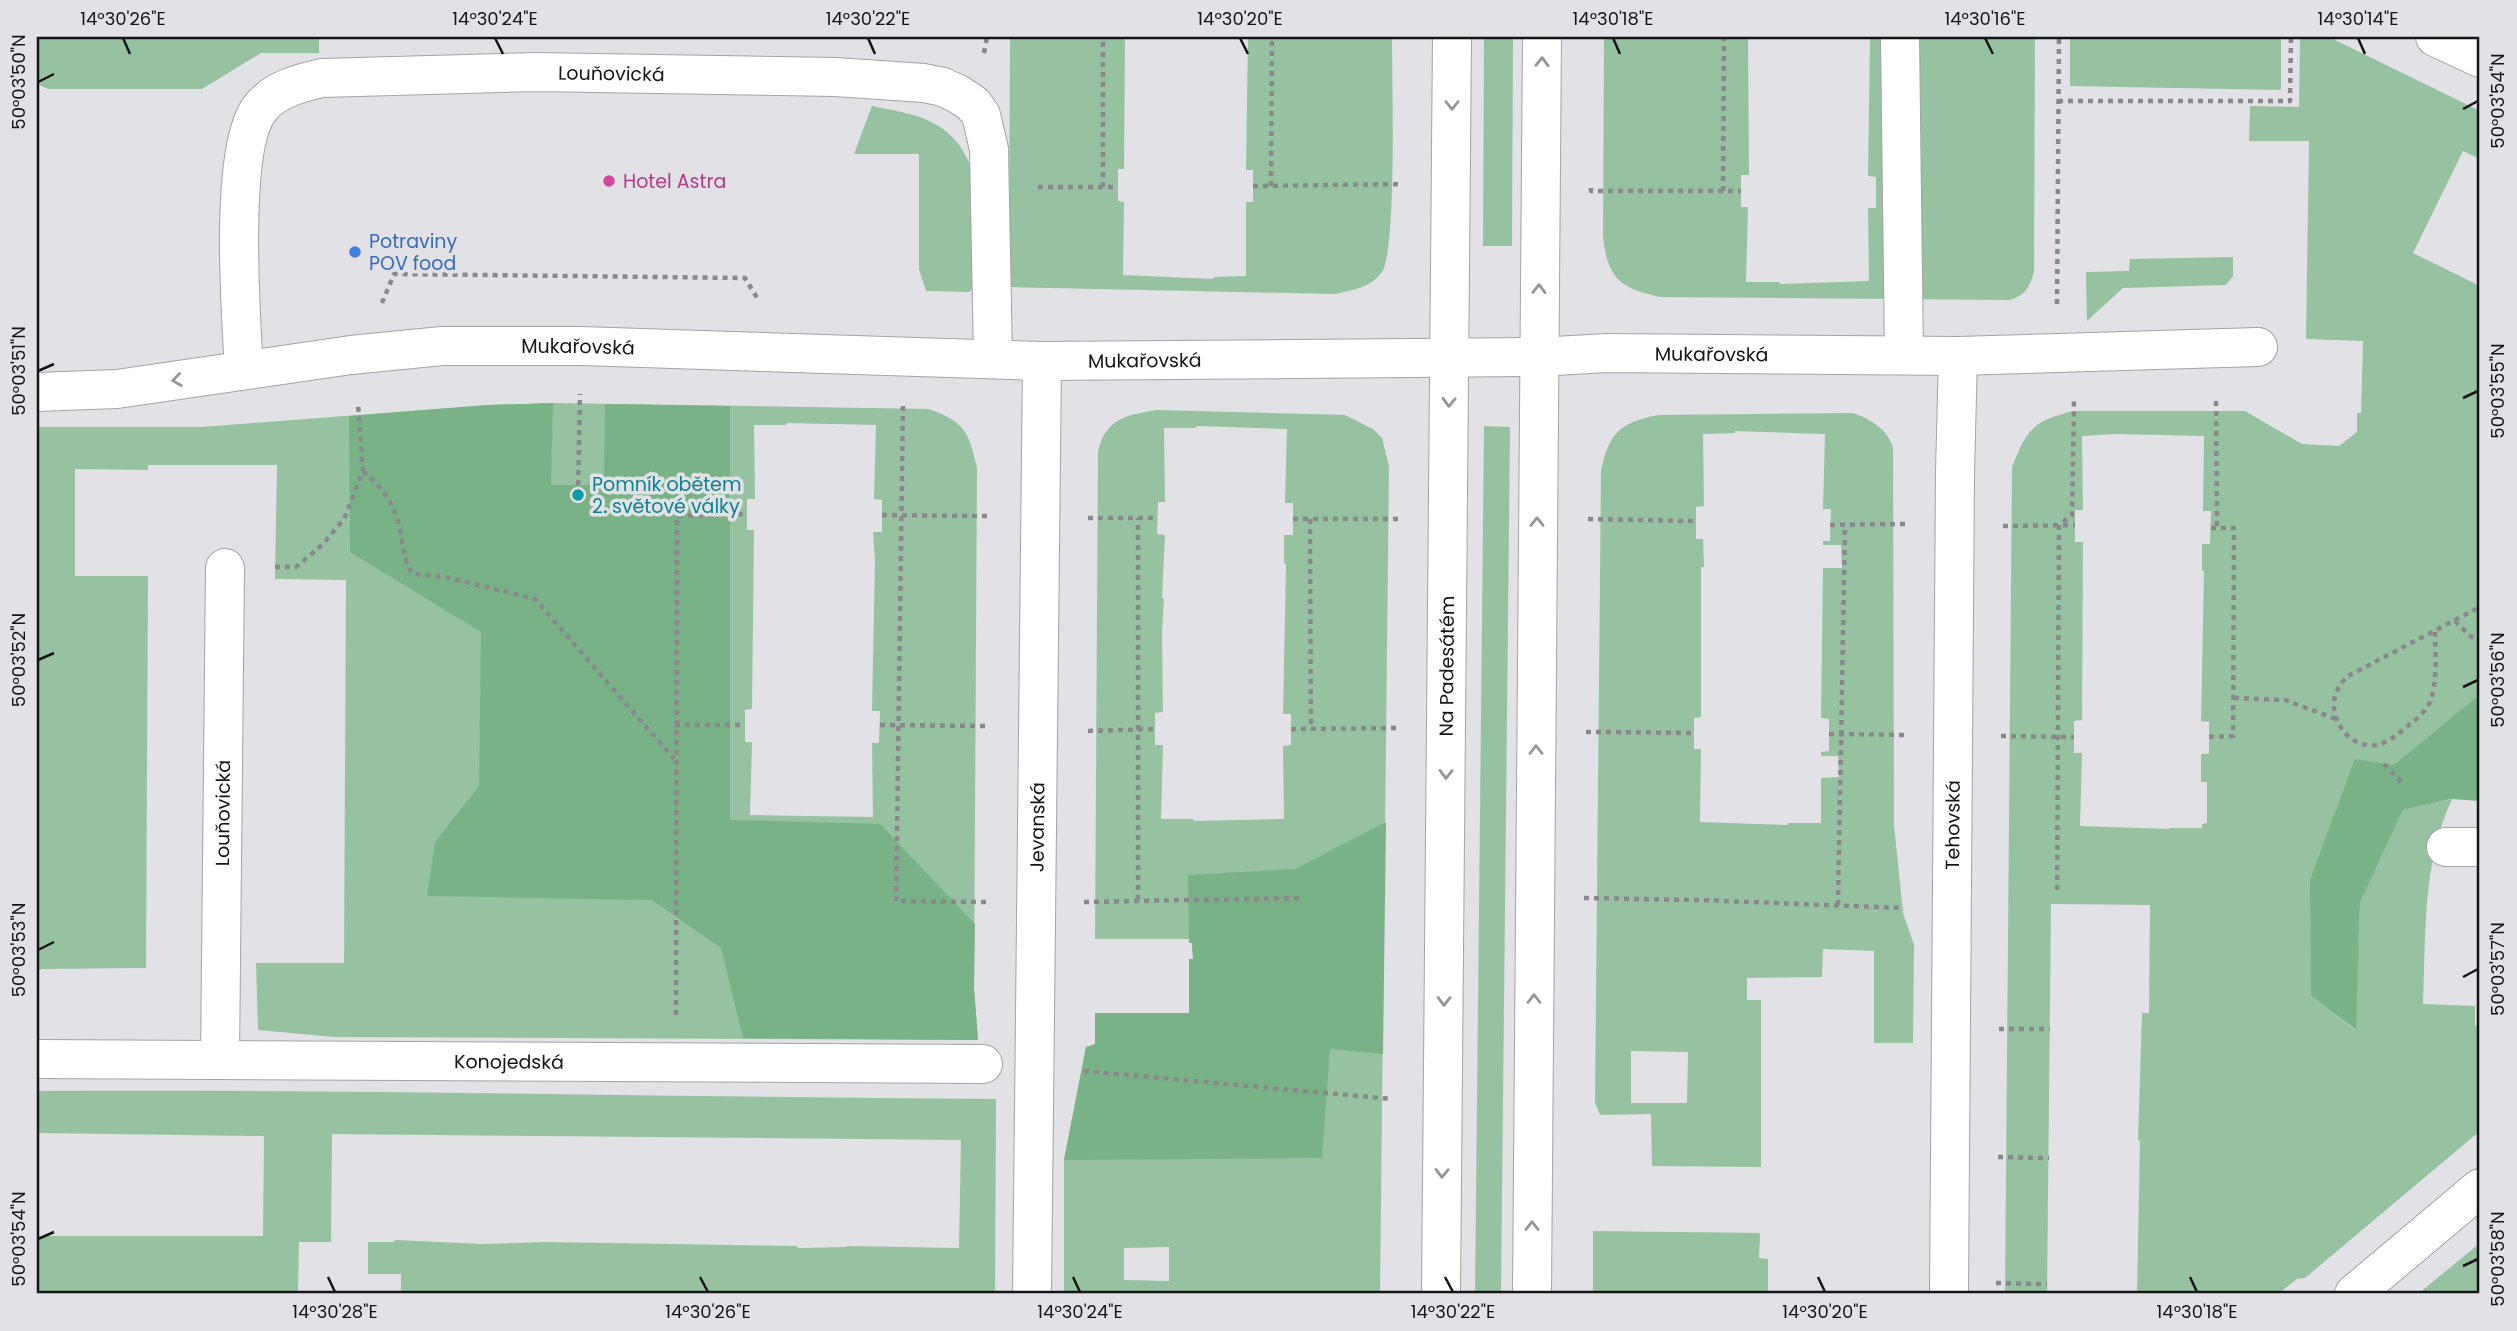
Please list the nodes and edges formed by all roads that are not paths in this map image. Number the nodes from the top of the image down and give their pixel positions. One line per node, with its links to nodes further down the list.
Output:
1 (1452, 37): 9 (street, Na Padesátém, one-way to 9)
2 (1542, 37): 10 (street, one-way to 2)
3 (1900, 37): 7 (street)
4 (2435, 37): 5 (street)
5 (2480, 58)
6 (2258, 347): 8 (street, Mukařovská)
7 (1904, 355): 8 (street, Mukařovská); 10 (street, Mukařovská)
8 (1958, 356): 23 (street, Tehovská)
9 (1450, 358): 10 (street, Mukařovská); 12 (street, Mukařovská); 21 (street, Na Padesátém, one-way to 21)
10 (1538, 358): 22 (street, one-way to 10)
11 (993, 359): 12 (street, Mukařovská); 13 (street, Mukařovská); 13 (street, Louňovická)
12 (1042, 361): 20 (street, Jevanská)
13 (244, 370): 14 (street, Mukařovská, one-way to 14)
14 (37, 392)
15 (226, 568): 17 (street, Louňovická)
16 (37, 1059): 17 (street, Konojedská)
17 (220, 1060): 18 (street, Konojedská)
18 (983, 1064)
19 (2480, 1188): 24 (street)
20 (1032, 1294)
21 (1441, 1294)
22 (1532, 1294)
23 (1949, 1294)
24 (2354, 1294)

